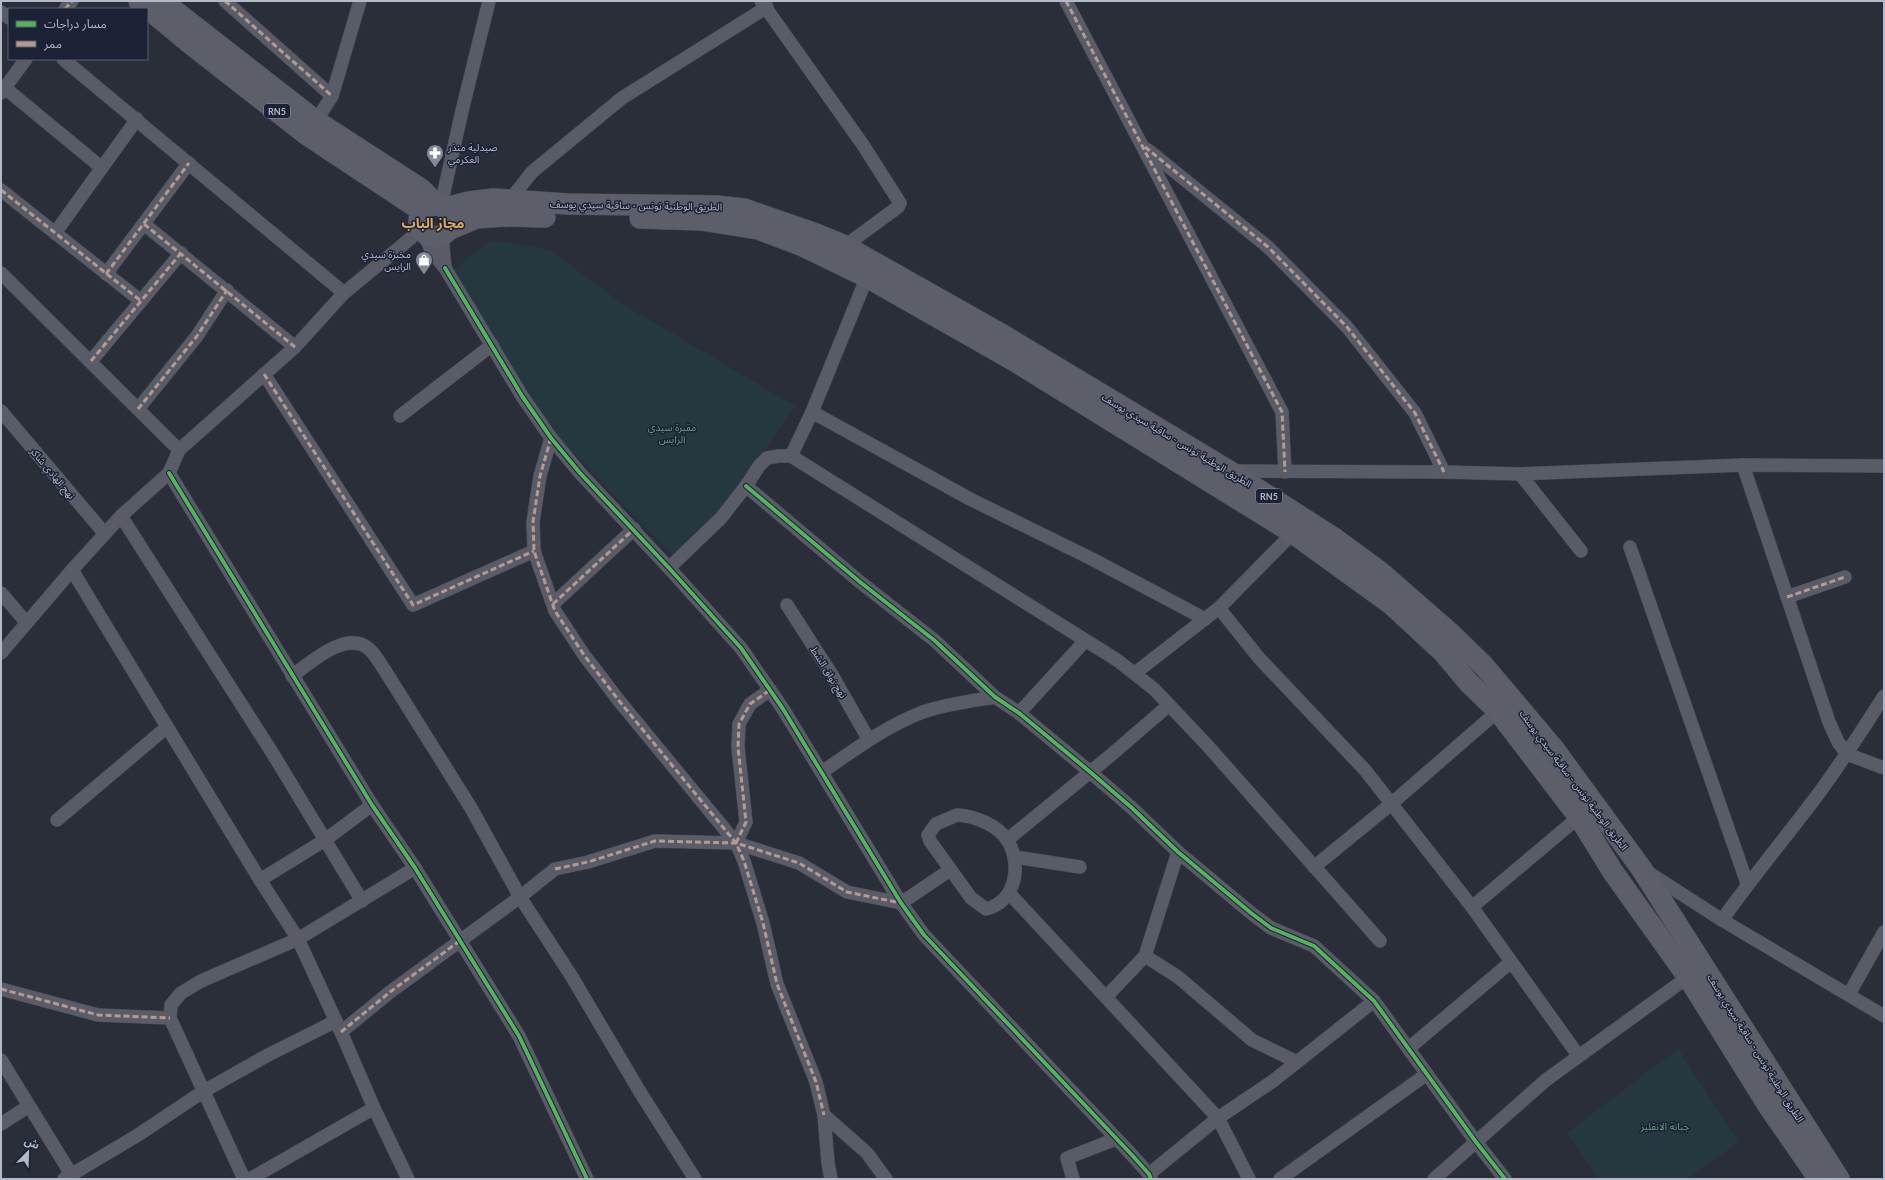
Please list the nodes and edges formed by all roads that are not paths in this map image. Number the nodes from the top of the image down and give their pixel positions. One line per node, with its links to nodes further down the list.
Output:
1 (139, 1): 8 (main road, RN5)
2 (162, 1): 15 (main road, RN5)
3 (225, 1): 13 (street)
4 (360, 1): 13 (street)
5 (489, 1): 21 (street)
6 (1066, 1): 16 (street)
7 (764, 4): 20 (street); 24 (street)
8 (147, 8)
9 (148, 8): 21 (main road, RN5)
10 (25, 60): 12 (street)
11 (64, 60): 14 (street)
12 (3, 90): 18 (street)
13 (332, 96): 15 (street)
14 (137, 119): 17 (street); 18 (street)
15 (316, 121): 21 (main road, RN5)
16 (1143, 146): 47 (street); 48 (street)
17 (189, 163): 22 (street); 31 (street)
18 (102, 168): 23 (street)
19 (1, 190): 23 (street)
20 (510, 200): 21 (main road, الطريق الوطنية تونس - ساقية سيدي يوسف / RN5); 24 (main road, الطريق الوطنية تونس - ساقية سيدي يوسف / RN5)
21 (435, 219): 26 (street); 26 (street); 29 (main road, الطريق الوطنية تونس - ساقية سيدي يوسف / RN5); 31 (street)
22 (144, 224): 25 (street); 28 (street)
23 (55, 233): 28 (street)
24 (844, 246): 46 (main road, الطريق الوطنية تونس - ساقية سيدي يوسف / RN5)
25 (180, 253): 30 (street); 32 (street)
26 (446, 268): 33 (street)
27 (1, 273): 35 (street)
28 (106, 274): 32 (street)
29 (868, 276): 39 (street); 54 (main road, الطريق الوطنية تونس - ساقية سيدي يوسف / RN5)
30 (227, 290): 34 (street); 37 (street)
31 (344, 293): 34 (street)
32 (141, 301): 35 (street)
33 (492, 345): 40 (street); 41 (street)
34 (295, 347): 36 (street)
35 (91, 362): 37 (street)
36 (264, 374): 42 (street); 57 (street)
37 (138, 409): 42 (street)
38 (1, 411): 55 (street, نهج الهادي شاكر)
39 (812, 412): 43 (street); 67 (street)
40 (400, 416)
41 (551, 438): 53 (street); 57 (street)
42 (179, 450): 49 (street)
43 (791, 456): 51 (street); 69 (street)
44 (1743, 465): 45 (street); 50 (street); 63 (street)
45 (1884, 466)
46 (1229, 471): 47 (street); 97 (main road, الطريق الوطنية تونس - ساقية سيدي يوسف / RN5)
47 (1285, 472): 48 (street)
48 (1444, 472): 50 (street)
49 (169, 473): 52 (street); 72 (street)
50 (1520, 474): 58 (street)
51 (746, 486): 59 (street); 75 (street)
52 (121, 516): 55 (street); 89 (street)
53 (634, 529): 59 (street); 64 (street)
54 (1294, 532): 66 (street); 77 (main road, الطريق الوطنية تونس - ساقية سيدي يوسف / RN5)
55 (105, 534): 60 (street)
56 (1630, 547): 100 (street)
57 (534, 551): 64 (street)
58 (1581, 551)
59 (669, 568): 73 (street)
60 (72, 570): 68 (street); 79 (street)
61 (1845, 577): 63 (street)
62 (1, 593): 68 (street)
63 (1787, 597): 81 (street)
64 (553, 604): 91 (street)
65 (787, 605): 80 (street, نهج نواق الشط)
66 (1218, 608): 67 (street); 85 (street)
67 (1205, 619): 71 (street)
68 (26, 622): 70 (street)
69 (1085, 641): 71 (street); 78 (street)
70 (1, 653)
71 (1135, 673): 76 (street)
72 (292, 676): 86 (street); 102 (street)
73 (770, 690): 83 (street); 91 (street)
74 (1884, 696): 81 (street)
75 (995, 697): 78 (street); 80 (street)
76 (1169, 705): 84 (street); 95 (street)
77 (1498, 711): 85 (street); 87 (main road, الطريق الوطنية تونس - ساقية سيدي يوسف / RN5)
78 (1018, 713): 84 (street)
79 (167, 727): 88 (street); 99 (street)
80 (869, 740): 83 (street)
81 (1847, 754): 82 (street); 100 (street)
82 (1884, 768)
83 (822, 772): 104 (street)
84 (1089, 772): 90 (street); 92 (street)
85 (1391, 804): 95 (street); 105 (street)
86 (372, 805): 89 (street); 96 (street)
87 (1579, 817): 105 (street); 113 (main road, الطريق الوطنية تونس - ساقية سيدي يوسف / RN5)
88 (57, 820)
89 (325, 840): 99 (street); 103 (street)
90 (1007, 840): 93 (street); 98 (street)
91 (736, 843): 102 (street); 104 (street); 129 (street)
92 (1178, 852): 111 (street); 117 (street)
93 (1015, 857): 94 (street); 101 (street)
94 (1080, 867)
95 (1314, 867): 110 (street)
96 (415, 868): 103 (street); 109 (street)
97 (1641, 868): 106 (street); 149 (main road, الطريق الوطنية تونس - ساقية سيدي يوسف / RN5)
98 (950, 870): 101 (street); 104 (street)
99 (260, 880): 108 (street)
100 (1747, 883): 106 (street)
101 (1009, 893): 116 (street)
102 (520, 897): 109 (street); 140 (street)
103 (362, 900): 108 (street)
104 (901, 903): 132 (street)
105 (1472, 907): 112 (street)
106 (1722, 920): 115 (street)
107 (1884, 932): 115 (street)
108 (298, 939): 119 (street); 120 (street)
109 (461, 940): 120 (street); 139 (street)
110 (1380, 941)
111 (1145, 956): 116 (street); 124 (street)
112 (1511, 962): 121 (street); 122 (street)
113 (1688, 977): 122 (street); 148 (main road, الطريق الوطنية تونس - ساقية سيدي يوسف / RN5)
114 (1, 989): 119 (street)
115 (1849, 994): 118 (street)
116 (1106, 997): 130 (street)
117 (1374, 1001): 121 (street); 124 (street)
118 (1884, 1016)
119 (170, 1018): 126 (street)
120 (338, 1026): 126 (street); 128 (street)
121 (1409, 1048): 125 (street)
122 (1578, 1055): 133 (street)
123 (1, 1060): 127 (street)
124 (1297, 1062): 130 (street)
125 (1426, 1074): 133 (street); 145 (street)
126 (204, 1091): 135 (street); 136 (street)
127 (29, 1106): 131 (street); 135 (street)
128 (374, 1108): 137 (street); 138 (street)
129 (824, 1115): 141 (street); 142 (street)
130 (1218, 1118): 134 (street); 144 (street)
131 (1, 1124)
132 (1116, 1140): 134 (street); 143 (street)
133 (1476, 1142): 146 (street); 147 (street)
134 (1150, 1176)
135 (68, 1177)
136 (244, 1179)
137 (250, 1179)
138 (408, 1179)
139 (587, 1179)
140 (695, 1179)
141 (831, 1179)
142 (886, 1179)
143 (1073, 1179)
144 (1249, 1179)
145 (1280, 1179)
146 (1434, 1179)
147 (1505, 1179)
148 (1819, 1179)
149 (1839, 1179)

